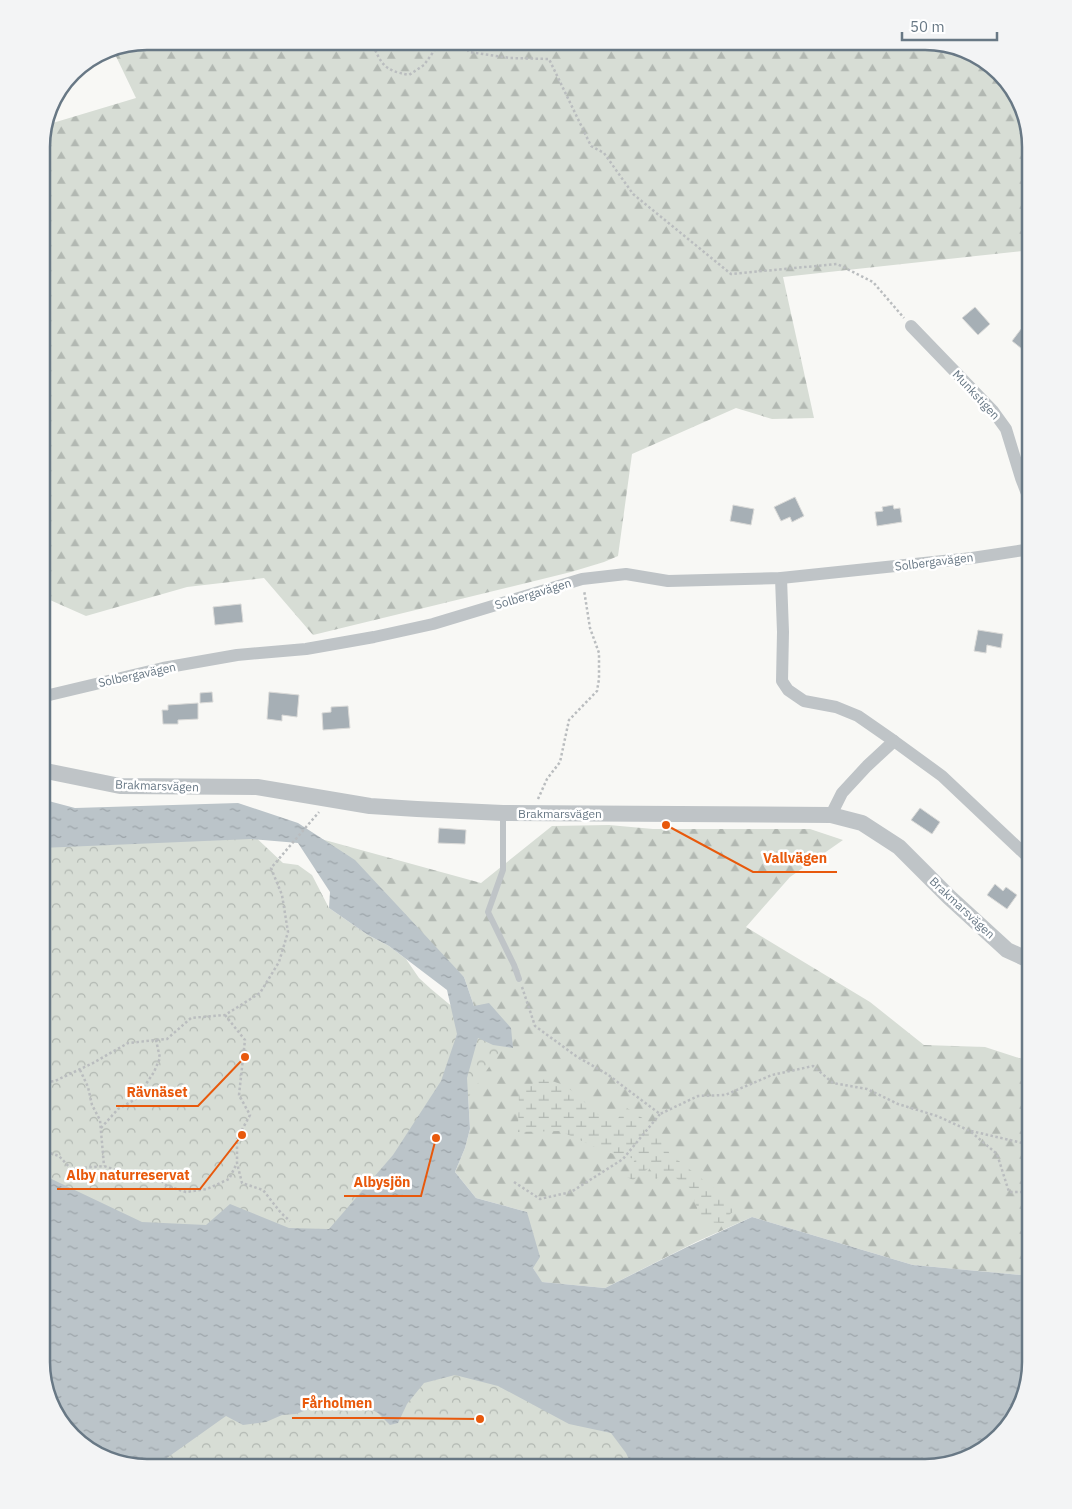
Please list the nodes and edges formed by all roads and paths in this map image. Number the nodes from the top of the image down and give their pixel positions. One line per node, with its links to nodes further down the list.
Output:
1 (375, 50): 2 (path)
2 (435, 50)
3 (468, 50): 4 (path)
4 (911, 326): 5 (street, Munkstigen)
5 (1022, 481)
6 (1022, 550): 7 (street, Solbergavägen)
7 (781, 578): 8 (street, Solbergavägen); 10 (street)
8 (582, 579): 9 (street, Solbergavägen); 14 (path)
9 (50, 695)
10 (894, 741): 15 (street); 16 (street)
11 (50, 772): 13 (street, Brakmarsvägen)
12 (321, 810): 19 (path)
13 (503, 813): 14 (street, Brakmarsvägen); 18 (lane)
14 (531, 813): 15 (street, Brakmarsvägen)
15 (831, 815): 17 (street, Brakmarsvägen)
16 (1022, 852)
17 (1022, 957)
18 (519, 979): 23 (path)
19 (225, 1015): 20 (path); 28 (path)
20 (156, 1040): 21 (path); 24 (path)
21 (79, 1070): 22 (path); 24 (path)
22 (50, 1082)
23 (660, 1114): 25 (path); 30 (path)
24 (101, 1128): 29 (path)
25 (970, 1130): 26 (path); 31 (path)
26 (1022, 1143)
27 (50, 1153): 29 (path)
28 (237, 1163): 29 (path); 32 (path)
29 (104, 1166)
30 (514, 1182)
31 (1022, 1192)
32 (290, 1221)

